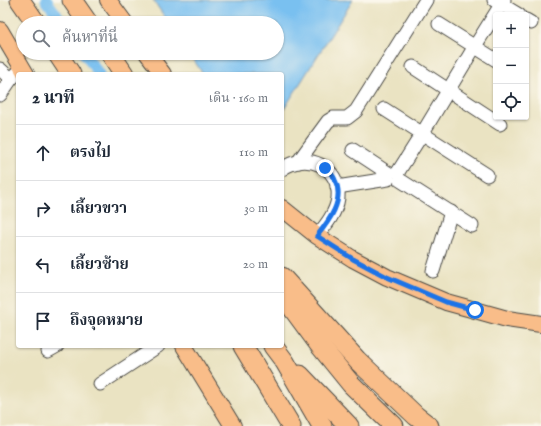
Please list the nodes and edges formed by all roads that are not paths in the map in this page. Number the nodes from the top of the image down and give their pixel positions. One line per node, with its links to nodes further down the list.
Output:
1 (20, 0): 7 (highway)
2 (72, 0): 8 (highway)
3 (108, 0): 9 (main road)
4 (426, 0): 33 (street)
5 (500, 1): 6 (street); 12 (street)
6 (514, 12)
7 (31, 16)
8 (83, 16)
9 (120, 16)
10 (439, 24): 12 (street)
11 (0, 31): 13 (main road)
12 (475, 46): 14 (street); 27 (street)
13 (16, 58)
14 (493, 58)
15 (17, 60): 21 (main road)
16 (62, 60): 22 (highway)
17 (115, 60): 23 (highway)
18 (153, 60): 24 (main road)
19 (413, 67): 27 (street)
20 (0, 68): 26 (street)
21 (24, 71)
22 (70, 72)
23 (123, 72)
24 (162, 72)
25 (16, 76): 26 (street)
26 (11, 79): 28 (street)
27 (449, 90): 30 (street); 31 (street)
28 (0, 96)
29 (384, 110): 31 (street)
30 (500, 124)
31 (422, 134): 35 (street); 36 (street)
32 (353, 150): 36 (street)
33 (298, 162): 34 (street); 37 (street)
34 (284, 169)
35 (487, 175)
36 (393, 176): 37 (street); 39 (street)
37 (338, 187): 41 (street)
38 (284, 210): 41 (main road)
39 (451, 212): 40 (street); 42 (street)
40 (472, 226)
41 (317, 236): 45 (main road)
42 (433, 271)
43 (284, 279): 57 (highway)
44 (284, 297): 56 (highway)
45 (541, 324)
46 (155, 348): 51 (street)
47 (185, 348): 52 (main road)
48 (244, 348): 53 (highway)
49 (274, 348): 50 (highway)
50 (285, 362): 54 (highway); 55 (highway)
51 (100, 384)
52 (234, 426)
53 (291, 426)
54 (322, 426)
55 (349, 426)
56 (394, 426)
57 (429, 426)

